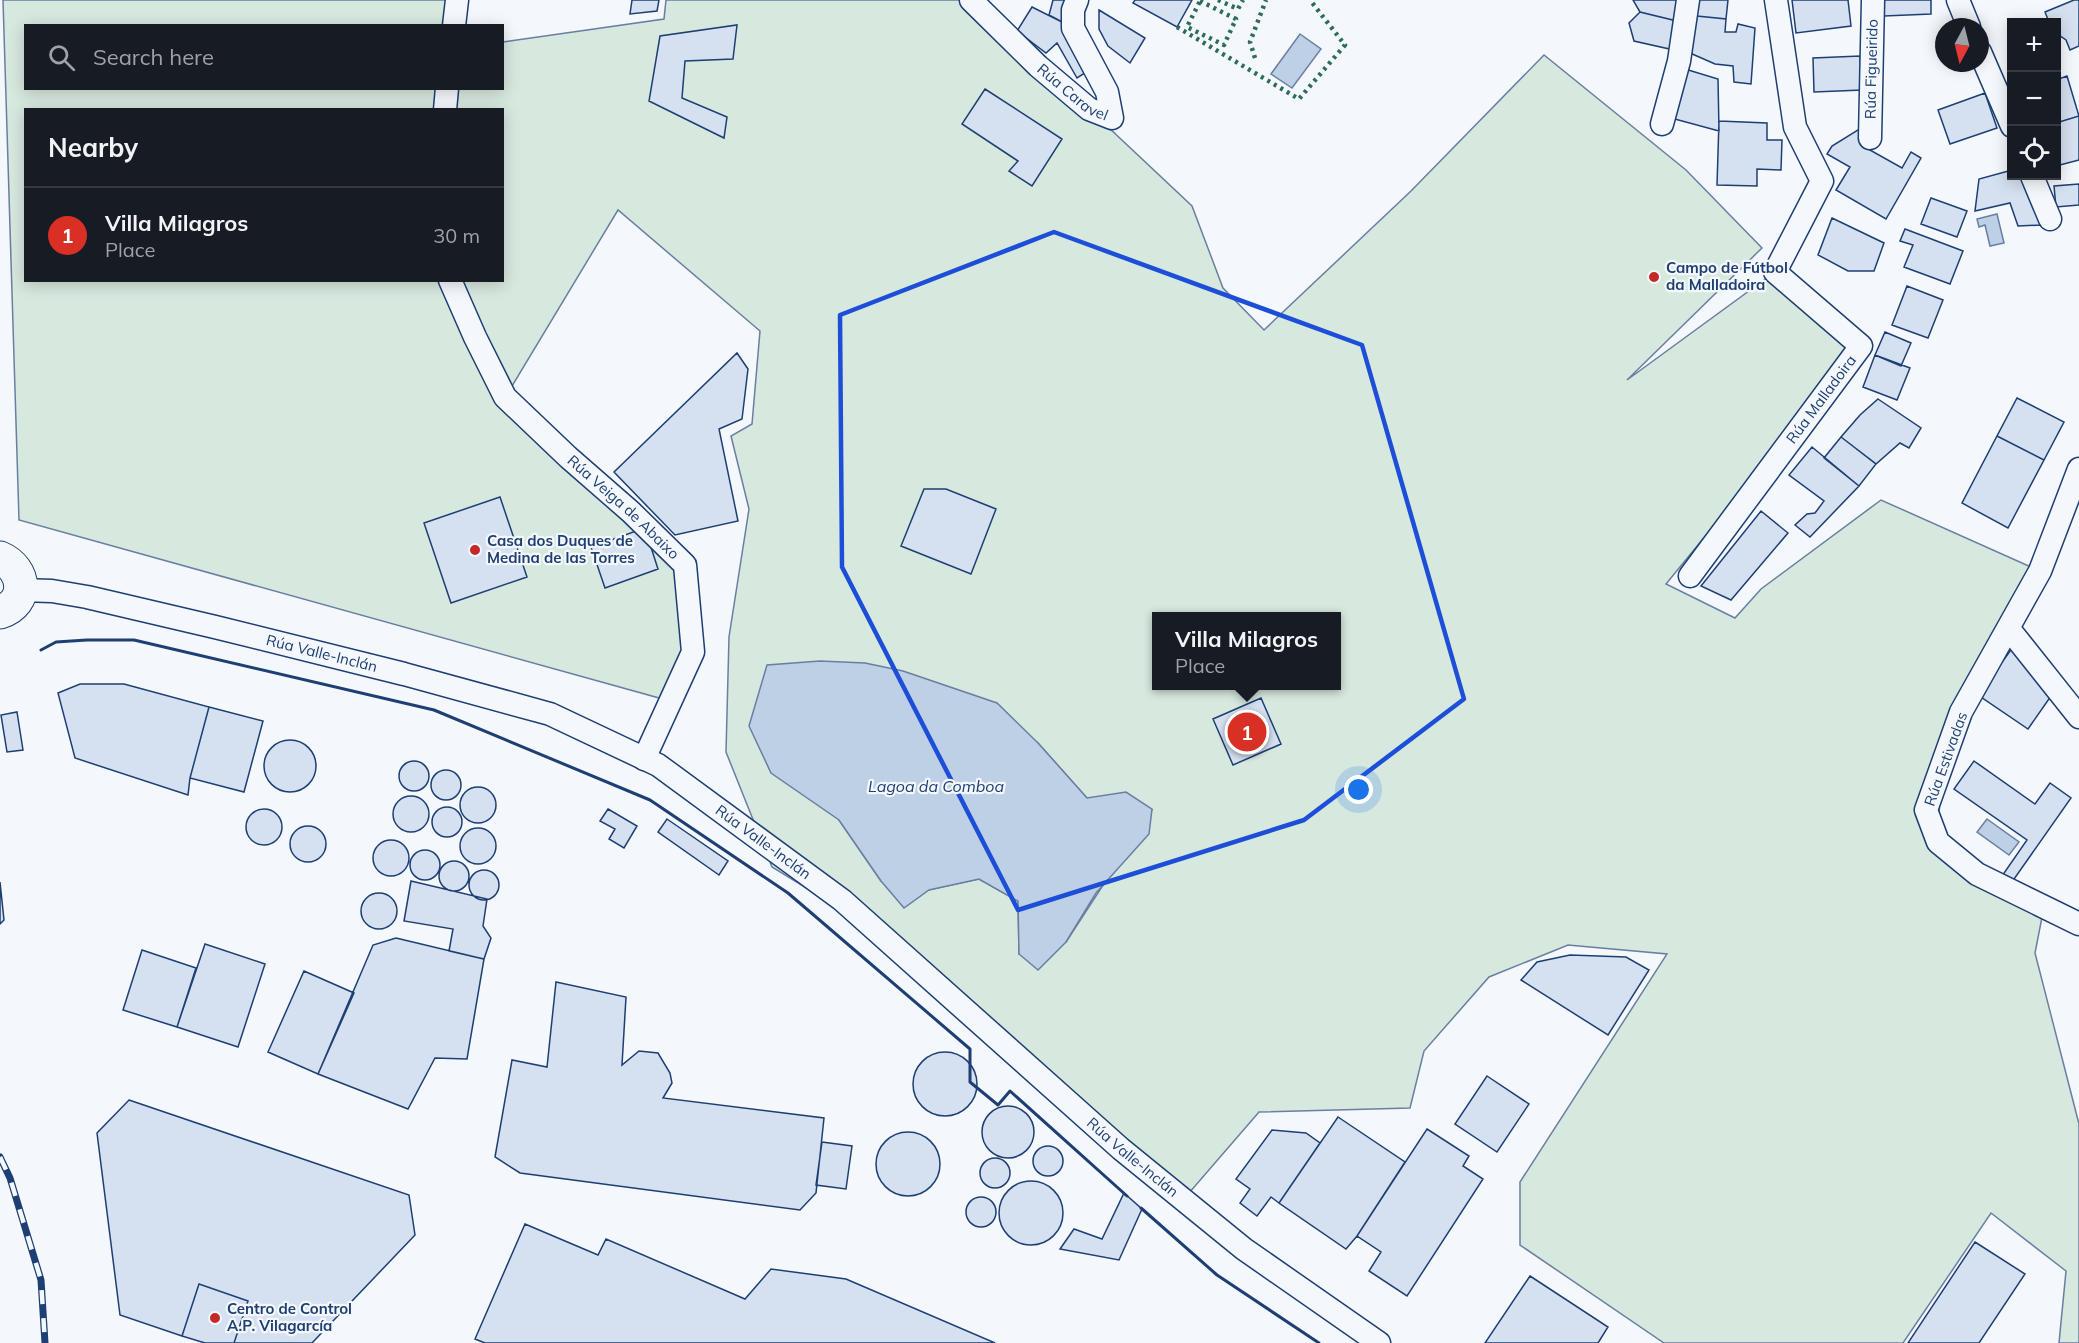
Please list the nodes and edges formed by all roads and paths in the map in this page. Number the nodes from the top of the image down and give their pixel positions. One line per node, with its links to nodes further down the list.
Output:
1 (457, 0): 9 (street)
2 (971, 0): 3 (street, Rúa Caravel)
3 (1077, 0)
4 (1688, 0): 14 (street)
5 (1776, 0): 21 (street, Rúa Malladoira)
6 (1873, 0): 15 (street, Rúa Figueirido)
7 (1958, 0): 8 (street)
8 (1966, 18)
9 (454, 24)
10 (1989, 72): 13 (street)
11 (447, 90): 12 (street)
12 (445, 108)
13 (2007, 114)
14 (1662, 124)
15 (1870, 138)
16 (2034, 180): 17 (street)
17 (2050, 219)
18 (451, 282): 25 (street, Rúa Veiga de Abaixo)
19 (2079, 469): 23 (street, Rúa Estivadas)
20 (2, 555): 22 (highway)
21 (1690, 576)
22 (10, 601): 25 (street, Rúa Valle-Inclán)
23 (2009, 629): 24 (street); 26 (street, Rúa Estivadas)
24 (2079, 717)
25 (644, 759): 27 (street, Rúa Valle-Inclán)
26 (2079, 924)
27 (1379, 1343)

